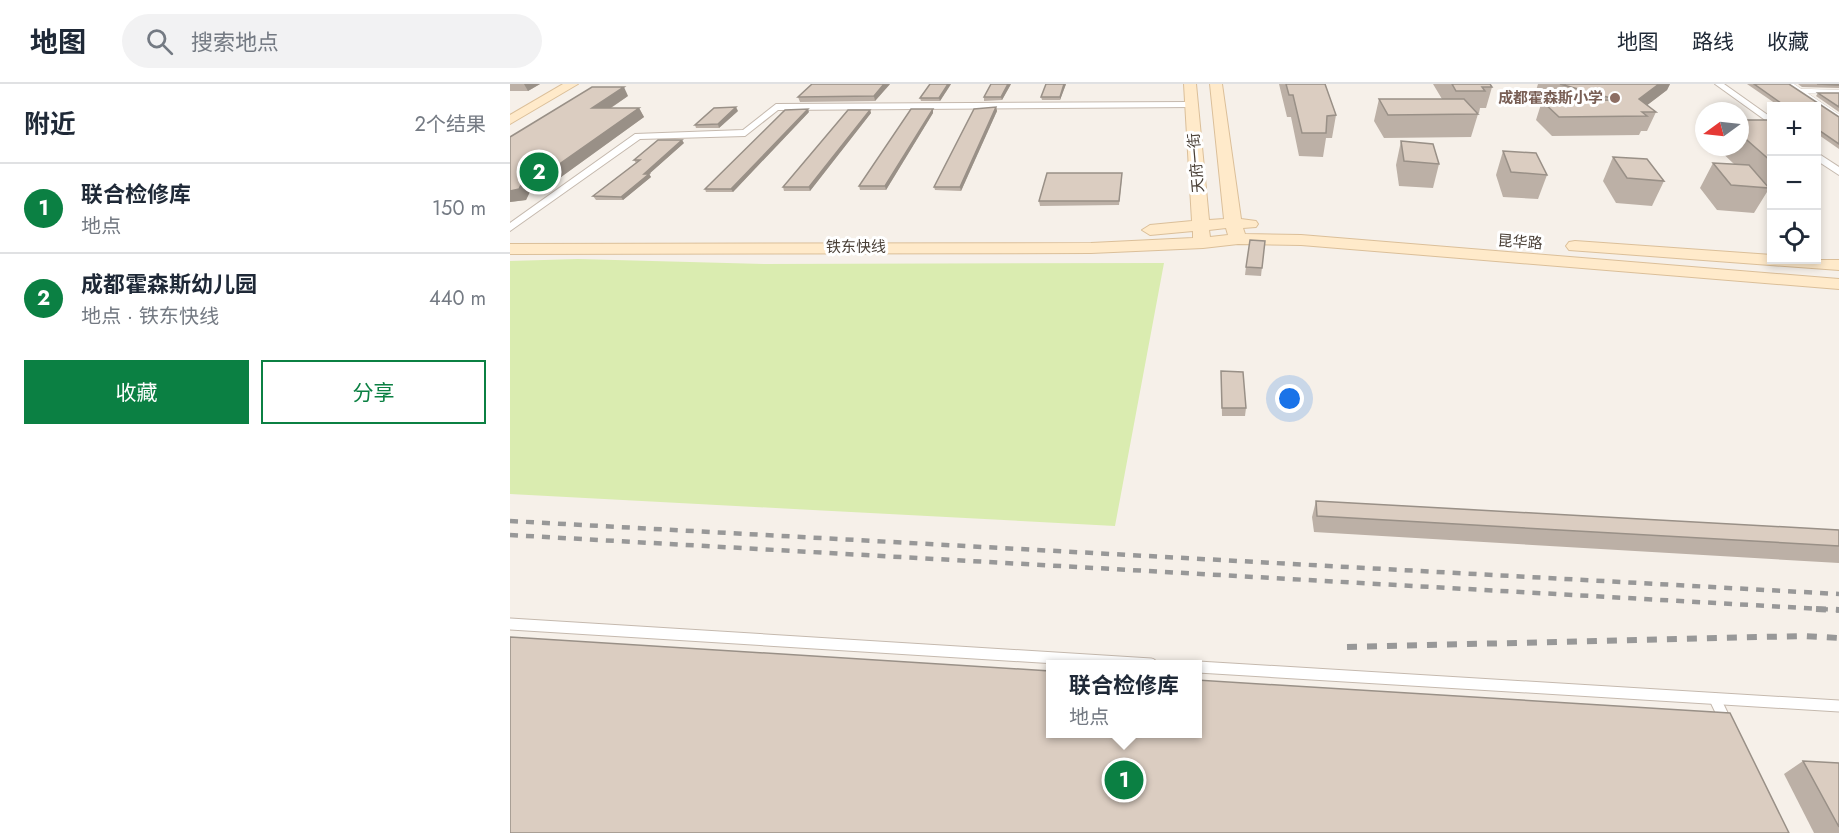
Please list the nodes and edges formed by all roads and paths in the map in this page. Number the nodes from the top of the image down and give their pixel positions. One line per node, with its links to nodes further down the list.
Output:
1 (572, 84): 9 (main road)
2 (1190, 84): 8 (main road, 天府一街)
3 (1216, 84): 15 (main road, 天府一街)
4 (1719, 84): 11 (street)
5 (1790, 84): 6 (lane)
6 (1801, 91): 7 (lane); 10 (lane)
7 (1839, 92)
8 (1190, 105): 14 (street); 16 (main road, 天府一街)
9 (513, 117)
10 (1839, 117)
11 (1767, 118)
12 (1817, 156): 13 (street)
13 (1839, 172)
14 (510, 228)
15 (1235, 231): 16 (main road, 昆华路); 19 (main road, 昆华路); 20 (main road, 昆华路)
16 (1202, 234): 17 (main road, 铁东快线); 18 (main road, 铁东快线)
17 (510, 238)
18 (510, 249)
19 (1839, 265)
20 (1839, 284)
21 (510, 624): 22 (lane)
22 (1087, 660)
23 (1202, 667): 24 (lane)
24 (1715, 699): 25 (lane); 26 (lane)
25 (1839, 706)
26 (1730, 730)

